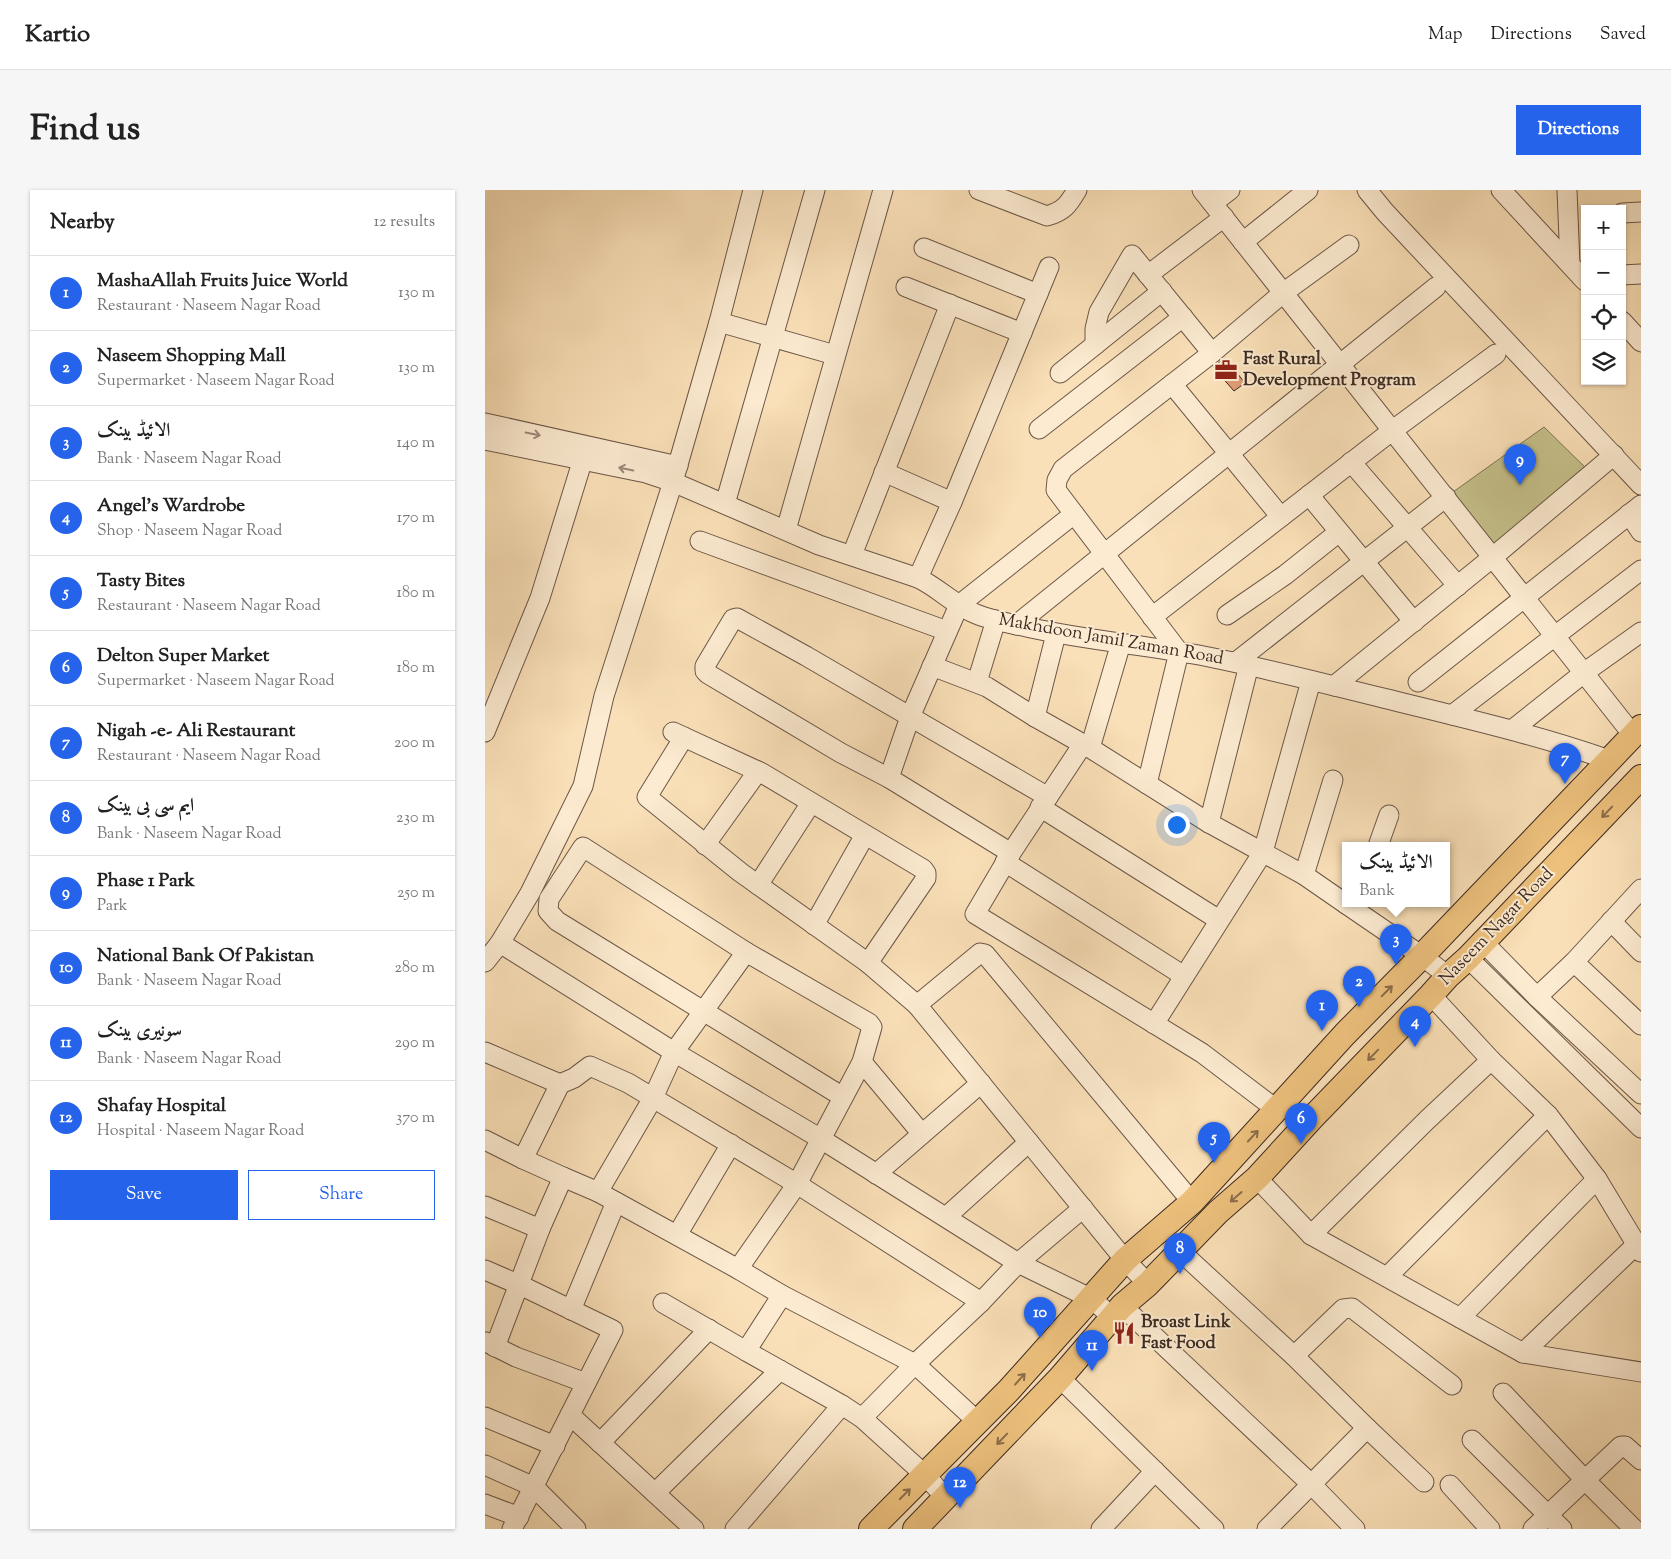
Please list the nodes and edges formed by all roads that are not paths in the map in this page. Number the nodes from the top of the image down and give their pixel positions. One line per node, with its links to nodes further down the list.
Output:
1 (753, 190): 30 (street)
2 (815, 190): 32 (street)
3 (883, 190): 36 (street)
4 (979, 190): 5 (street)
5 (1077, 190)
6 (1230, 190): 11 (street)
7 (1308, 190): 15 (street)
8 (1367, 190): 45 (street)
9 (1501, 190): 21 (street)
10 (1567, 190): 14 (street)
11 (1213, 204): 15 (street); 20 (street)
12 (1641, 212): 13 (street)
13 (1626, 213)
14 (1576, 216): 21 (street)
15 (1243, 242): 26 (street)
16 (1349, 245): 26 (street)
17 (924, 248): 27 (street)
18 (1049, 267): 27 (street)
19 (1641, 274): 22 (street)
20 (1148, 275): 25 (street); 33 (street)
21 (1580, 275)
22 (1626, 275)
23 (906, 287): 28 (street)
24 (1436, 288): 37 (street)
25 (1162, 291): 29 (street); 33 (street)
26 (1283, 293): 34 (street); 37 (street)
27 (1038, 294): 31 (street)
28 (950, 304): 31 (street); 48 (street)
29 (1183, 317): 34 (street); 41 (street)
30 (719, 322): 32 (street); 49 (street)
31 (1022, 333): 53 (street)
32 (773, 338): 36 (street); 54 (street)
33 (1095, 345): 38 (street)
34 (1212, 353): 39 (street)
35 (1496, 354): 42 (street)
36 (835, 355): 59 (street)
37 (1340, 364): 42 (street); 44 (street)
38 (1060, 373)
39 (1172, 384): 44 (street); 56 (street)
40 (485, 423): 49 (street, Makhdoon Jamil Zaman Road, one-way to 49)
41 (1039, 429)
42 (1393, 430): 47 (street); 52 (street)
43 (485, 440): 46 (street, Makhdoon Jamil Zaman Road)
44 (1228, 454): 57 (street); 63 (street)
45 (1614, 456): 50 (street); 65 (street)
46 (583, 459): 49 (street, Makhdoon Jamil Zaman Road, one-way to 46); 95 (street)
47 (1351, 462): 51 (street); 58 (street)
48 (884, 472): 53 (street); 64 (street)
49 (675, 474): 54 (street, Makhdoon Jamil Zaman Road); 120 (street)
50 (1641, 485)
51 (1309, 495): 57 (street); 60 (street)
52 (1446, 497): 58 (street); 65 (street)
53 (952, 502): 68 (street)
54 (725, 504): 59 (street, Makhdoon Jamil Zaman Road)
55 (1635, 509): 61 (street); 70 (street)
56 (1075, 514): 63 (street); 71 (street)
57 (1281, 517): 73 (street)
58 (1408, 527): 66 (street); 69 (street)
59 (786, 530): 64 (street, Makhdoon Jamil Zaman Road)
60 (1339, 532): 66 (street); 72 (street)
61 (1641, 532)
62 (700, 540): 77 (street)
63 (1104, 554): 73 (street); 76 (street)
64 (852, 555): 68 (street, Makhdoon Jamil Zaman Road)
65 (1493, 557): 69 (street); 70 (street)
66 (1363, 562): 75 (street); 83 (street)
67 (1641, 570): 80 (street)
68 (918, 578): 71 (street, Makhdoon Jamil Zaman Road)
69 (1458, 586): 75 (street)
70 (1525, 597): 80 (street); 88 (street)
71 (959, 605): 74 (street, Makhdoon Jamil Zaman Road); 77 (street)
72 (1227, 615)
73 (1152, 617): 82 (street)
74 (996, 620): 76 (street, Makhdoon Jamil Zaman Road); 87 (street)
75 (1414, 622): 89 (street)
76 (1016, 625): 79 (street, Makhdoon Jamil Zaman Road)
77 (947, 631): 84 (street)
78 (1641, 632): 85 (street)
79 (1056, 634): 81 (street, Makhdoon Jamil Zaman Road); 92 (street)
80 (1556, 636): 85 (street); 90 (street)
81 (1121, 643): 82 (street, Makhdoon Jamil Zaman Road); 96 (street)
82 (1179, 652): 83 (street, Makhdoon Jamil Zaman Road); 102 (street)
83 (1243, 664): 86 (street, Makhdoon Jamil Zaman Road); 106 (street)
84 (932, 666): 87 (street); 91 (street)
85 (1585, 672): 93 (street); 94 (street)
86 (1311, 681): 89 (street, Makhdoon Jamil Zaman Road); 110 (street)
87 (977, 682): 92 (street)
88 (1418, 682)
89 (1334, 686): 90 (street, Makhdoon Jamil Zaman Road)
90 (1452, 715): 93 (street, Makhdoon Jamil Zaman Road)
91 (910, 717): 100 (street); 100 (street); 103 (street)
92 (1035, 717): 96 (street)
93 (1513, 730): 97 (street, Makhdoon Jamil Zaman Road)
94 (1637, 731): 97 (main road, Naseem Nagar Road)
95 (485, 732)
96 (1087, 746): 102 (street); 103 (street)
97 (1609, 760): 124 (main road, Naseem Nagar Road)
98 (758, 771): 104 (street); 109 (street); 109 (street)
99 (1641, 777): 121 (main road, Naseem Nagar Road, one-way to 121)
100 (889, 778): 111 (street)
101 (1333, 780): 112 (street)
102 (1147, 784): 106 (street)
103 (1044, 802): 111 (street); 117 (street)
104 (811, 803): 107 (street); 113 (street)
105 (1389, 816): 108 (street)
106 (1209, 823): 110 (street)
107 (865, 835): 119 (street); 127 (street)
108 (1379, 842)
109 (705, 845): 113 (street)
110 (1263, 852): 112 (street); 117 (street)
111 (1008, 857): 128 (street); 134 (street)
112 (1304, 875): 115 (street)
113 (758, 885): 119 (street)
114 (1641, 889): 118 (street)
115 (1342, 900)
116 (1353, 907): 124 (street)
117 (1219, 920): 128 (street)
118 (1611, 921): 123 (street); 126 (street)
119 (814, 925): 127 (street)
120 (500, 943): 125 (street); 137 (street)
121 (1475, 950): 129 (main road, Naseem Nagar Road); 131 (street); 147 (street)
122 (745, 952): 133 (street); 133 (street); 139 (street)
123 (1641, 952)
124 (1423, 956): 129 (street); 145 (main road, Naseem Nagar Road, one-way to 124)
125 (485, 962)
126 (1573, 962): 131 (street); 135 (street)
127 (868, 963): 132 (street)
128 (1184, 976): 134 (street)
129 (1448, 976): 130 (main road, Naseem Nagar Road)
130 (1431, 995): 138 (street); 156 (main road, Naseem Nagar Road, one-way to 156)
131 (1537, 997): 142 (street)
132 (917, 1005): 140 (street); 161 (street)
133 (704, 1011): 137 (street); 143 (street)
134 (1154, 1024): 145 (street)
135 (1641, 1025)
136 (485, 1052): 141 (street)
137 (674, 1052): 144 (street); 150 (street)
138 (1491, 1060): 146 (street); 167 (street)
139 (862, 1062): 143 (street); 148 (street)
140 (981, 1083): 148 (street); 151 (street)
141 (559, 1084): 144 (street); 153 (street)
142 (1641, 1094)
143 (843, 1097): 150 (street)
144 (653, 1098): 152 (street); 159 (street)
145 (1277, 1110): 161 (main road, Naseem Nagar Road, one-way to 145)
146 (1548, 1115): 157 (street); 174 (street)
147 (1641, 1128)
148 (922, 1134): 154 (street)
149 (485, 1140): 153 (street)
150 (821, 1140): 154 (street); 158 (street)
151 (1029, 1142): 163 (street); 164 (street)
152 (731, 1144): 158 (street); 166 (street)
153 (523, 1159): 155 (street)
154 (876, 1174): 164 (street)
155 (563, 1177): 159 (street); 165 (street)
156 (1257, 1178): 167 (street); 169 (main road, Naseem Nagar Road, one-way to 169)
157 (1597, 1179): 168 (street); 183 (street)
158 (797, 1184): 172 (street); 179 (street)
159 (598, 1192): 160 (street)
160 (615, 1202): 166 (street); 181 (street)
161 (1192, 1202): 170 (main road, Naseem Nagar Road)
162 (485, 1206): 165 (street)
163 (1083, 1208): 170 (street); 171 (street)
164 (946, 1217): 171 (street)
165 (540, 1229): 175 (street)
166 (677, 1235): 172 (street)
167 (1311, 1235): 174 (street)
168 (1639, 1248): 187 (street)
169 (1181, 1251): 176 (main road, Naseem Nagar Road); 188 (street)
170 (1125, 1260): 176 (street); 178 (main road, Naseem Nagar Road)
171 (1018, 1264): 178 (street); 179 (street)
172 (738, 1269): 177 (street)
173 (485, 1270): 175 (street)
174 (1387, 1277): 183 (street)
175 (520, 1284): 181 (street); 185 (street)
176 (1148, 1284): 182 (main road, Naseem Nagar Road)
177 (782, 1295): 186 (street); 189 (street)
178 (1092, 1298): 182 (street); 200 (main road, Naseem Nagar Road, one-way to 178)
179 (981, 1302): 189 (street)
180 (663, 1303): 184 (street)
181 (571, 1310): 193 (street)
182 (1117, 1311): 192 (main road, Naseem Nagar Road); 211 (street)
183 (1460, 1318): 187 (street)
184 (709, 1329): 186 (street); 203 (street)
185 (490, 1344): 193 (street)
186 (746, 1351): 190 (street)
187 (1523, 1352): 191 (street)
188 (1294, 1356): 194 (street); 201 (street)
189 (915, 1364): 199 (street); 200 (street)
190 (780, 1370): 196 (street); 214 (street)
191 (1641, 1372)
192 (1060, 1378): 207 (street); 215 (main road, Naseem Nagar Road, one-way to 215)
193 (586, 1383): 197 (street)
194 (1452, 1385)
195 (1503, 1393): 209 (street)
196 (842, 1405): 199 (street); 221 (street)
197 (570, 1415): 203 (street); 204 (street)
198 (485, 1417): 204 (street)
199 (862, 1418): 208 (street)
200 (978, 1422): 208 (main road, Naseem Nagar Road)
201 (1367, 1428): 210 (street); 211 (street)
202 (1472, 1440): 217 (street)
203 (600, 1443): 214 (street)
204 (555, 1446): 212 (street)
205 (1641, 1460): 209 (street)
206 (485, 1465): 212 (street)
207 (1155, 1471): 224 (street); 225 (street)
208 (925, 1475): 215 (street); 222 (main road, Naseem Nagar Road, one-way to 208)
209 (1585, 1480): 217 (street); 231 (street)
210 (1424, 1482)
211 (1312, 1485): 226 (street); 227 (street)
212 (534, 1486): 218 (street); 219 (street)
213 (1450, 1486): 228 (street)
214 (655, 1493): 220 (street)
215 (946, 1498): 223 (main road, Naseem Nagar Road)
216 (485, 1504): 218 (street)
217 (1549, 1514): 229 (street); 230 (street)
218 (516, 1523)
219 (576, 1529)
220 (694, 1529)
221 (735, 1529)
222 (871, 1529)
223 (915, 1529)
224 (1101, 1529)
225 (1214, 1529)
226 (1267, 1529)
227 (1355, 1529)
228 (1490, 1529)
229 (1533, 1529)
230 (1562, 1529)
231 (1634, 1529)

